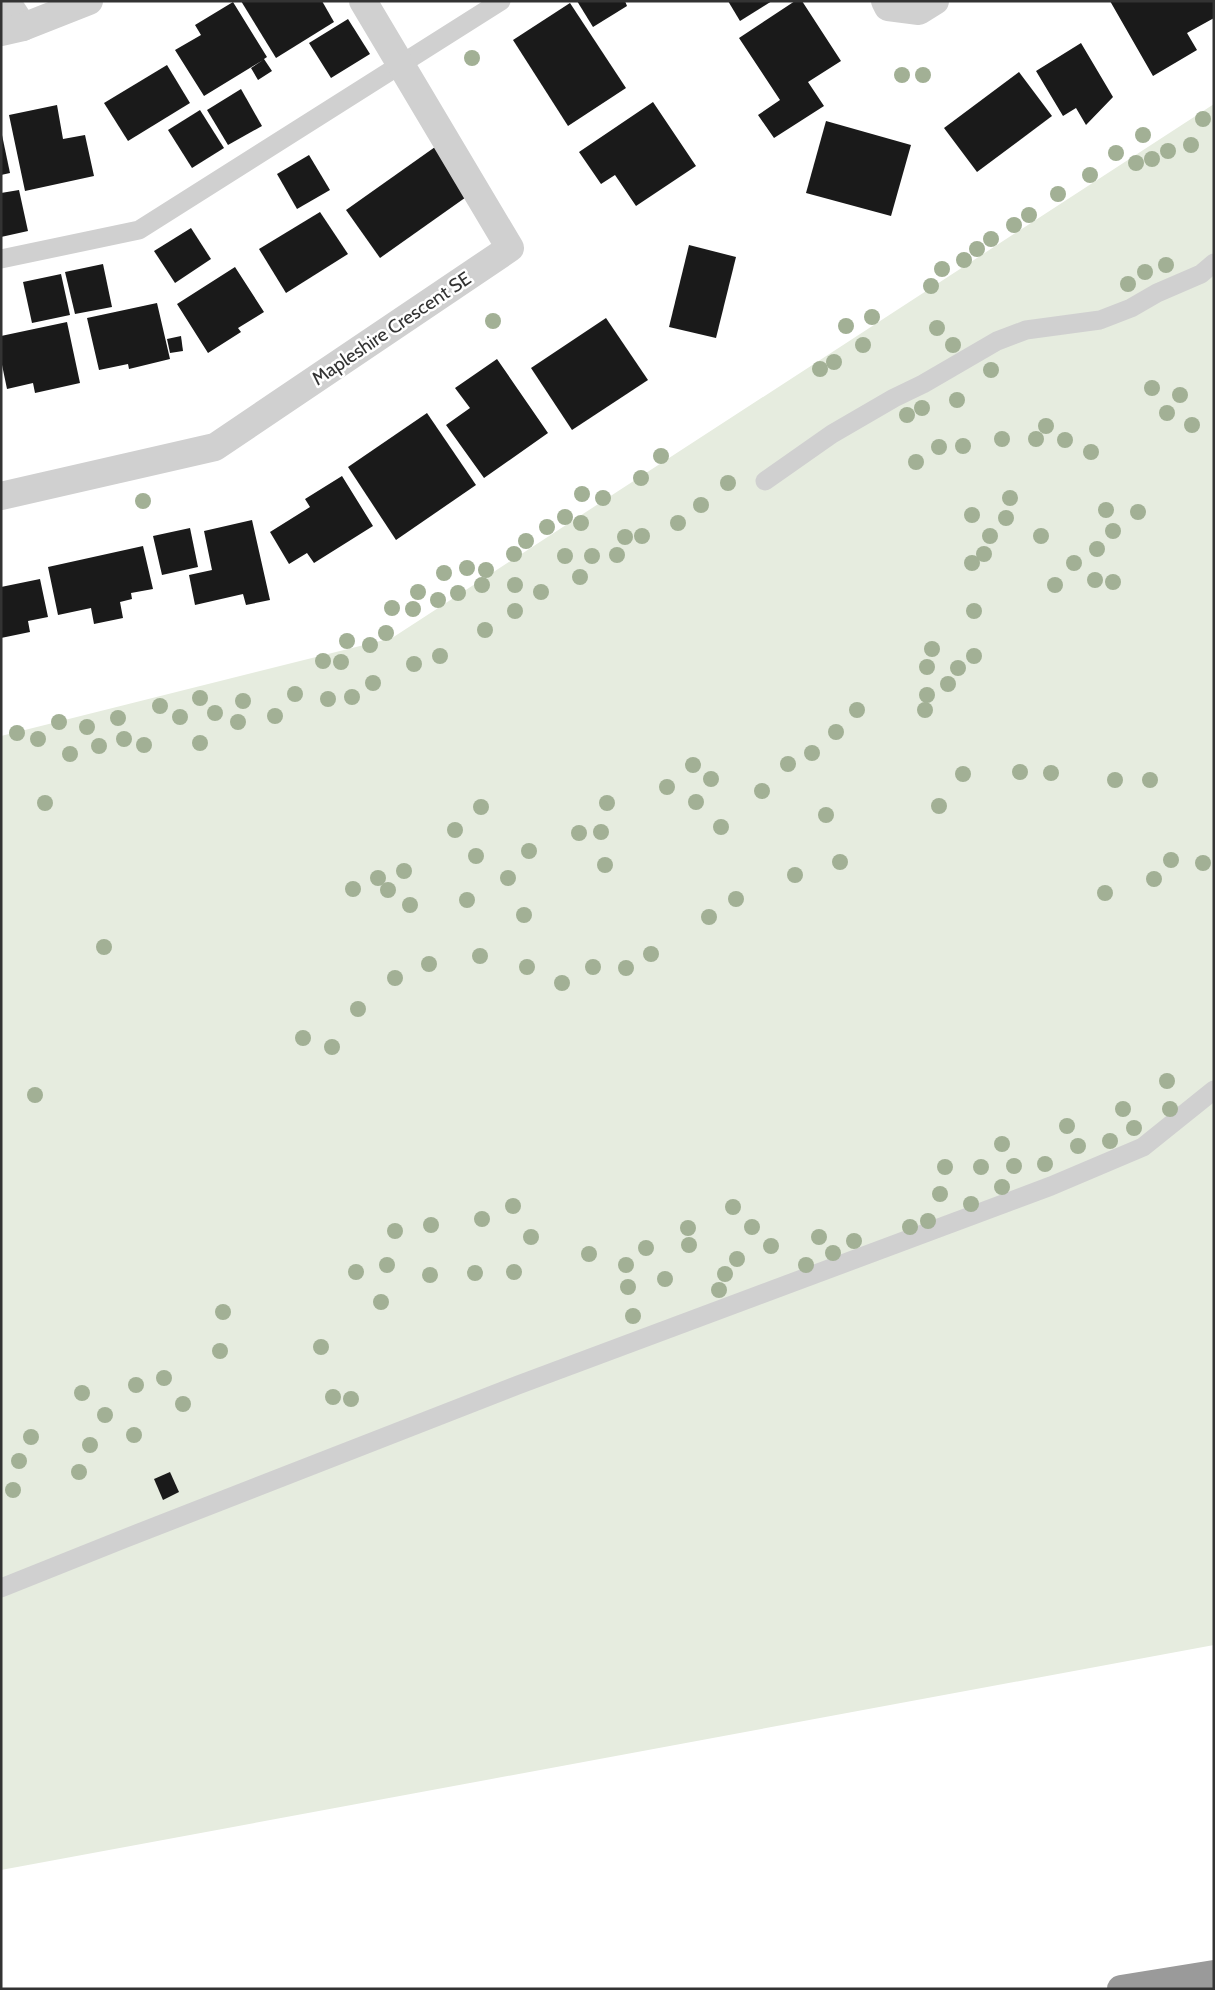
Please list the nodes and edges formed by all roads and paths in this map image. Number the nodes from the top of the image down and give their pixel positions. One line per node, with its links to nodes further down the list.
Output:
1 (6, 1): 7 (street)
2 (89, 1): 7 (street)
3 (362, 1): 8 (street, Mapleshire Crescent SE)
4 (501, 1): 8 (lane)
5 (885, 1): 6 (street)
6 (934, 1)
7 (12, 30)
8 (400, 64): 9 (lane); 12 (street, Mapleshire Crescent SE)
9 (1, 259)
10 (1214, 263): 11 (lane)
11 (765, 482)
12 (1, 496)
13 (1214, 1090): 14 (lane)
14 (1, 1588)
15 (1214, 1974): 16 (highway)
16 (1121, 1989)

